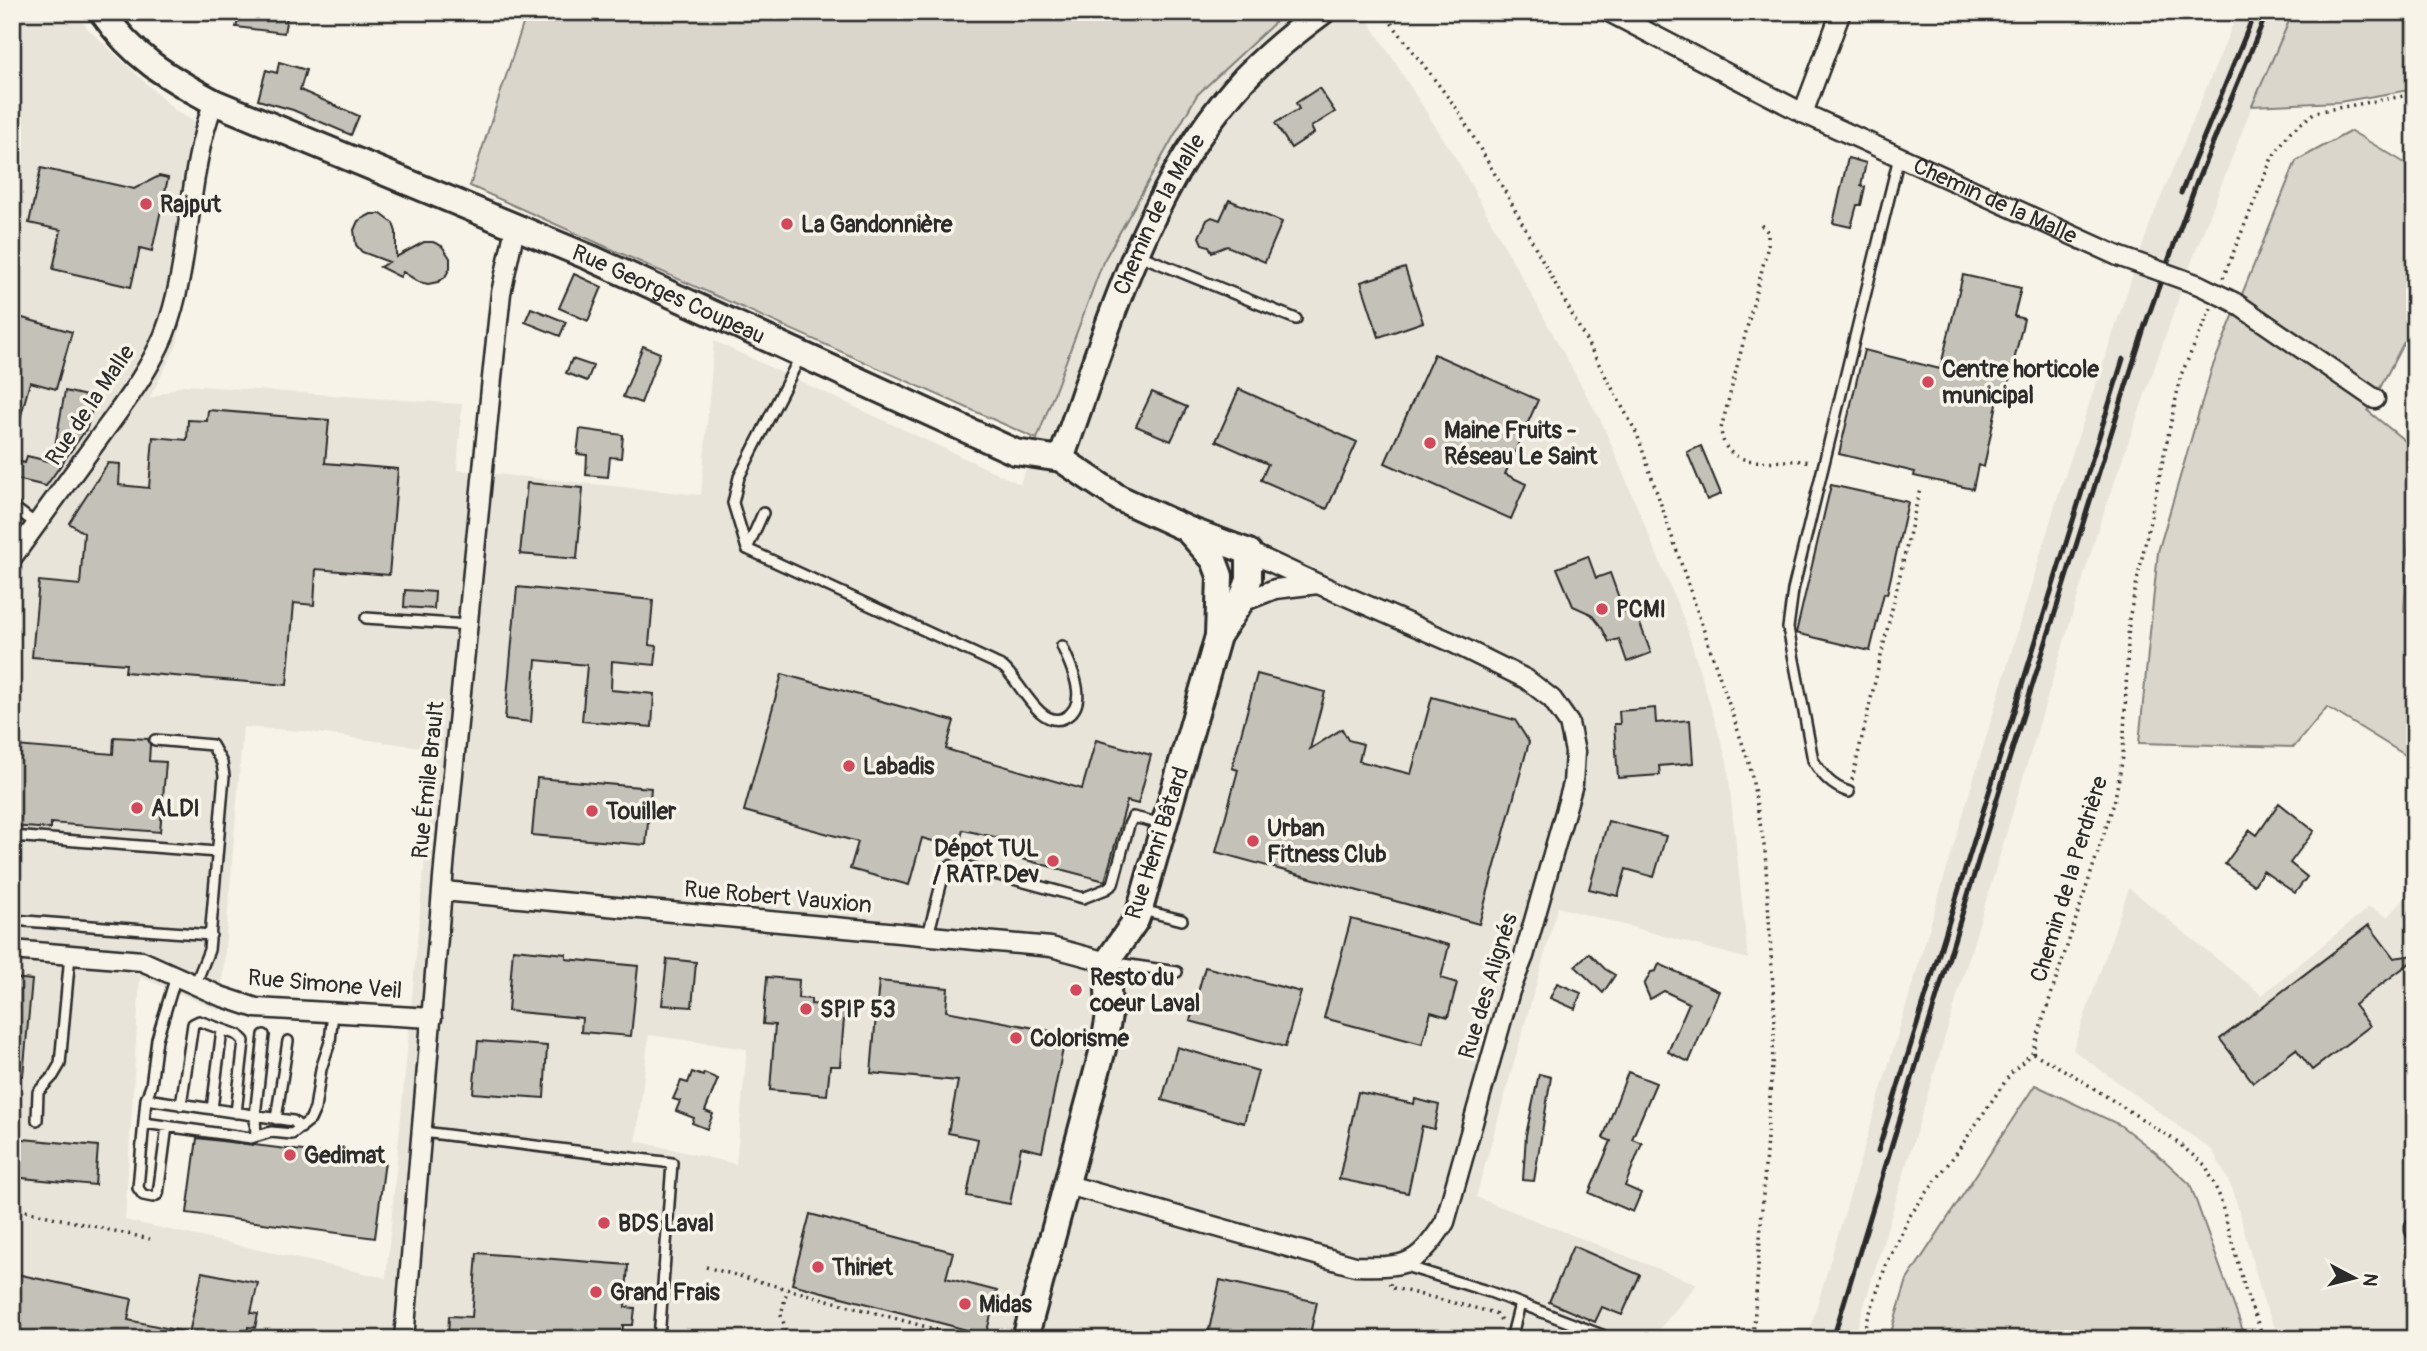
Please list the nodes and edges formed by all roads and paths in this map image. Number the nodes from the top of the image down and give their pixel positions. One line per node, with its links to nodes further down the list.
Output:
1 (102, 12): 7 (street, Rue Georges Coupeau)
2 (1322, 12): 12 (street, Chemin de la Malle)
3 (1383, 12): 86 (path)
4 (1609, 12): 8 (street, Chemin de la Malle)
5 (1841, 12): 8 (street)
6 (2415, 94): 13 (path, Chemin de la Perdrière)
7 (214, 102): 11 (street, Rue Georges Coupeau); 22 (street, Rue de la Malle)
8 (1802, 113): 9 (street, Chemin de la Malle)
9 (1899, 157): 13 (street, Chemin de la Malle, bridge); 18 (lane)
10 (1761, 225): 18 (path)
11 (514, 228): 15 (street, Rue Georges Coupeau); 32 (street, Rue Émile Brault)
12 (1135, 254): 14 (lane); 17 (street, Chemin de la Malle)
13 (2217, 293): 16 (street, Chemin de la Malle); 57 (path, Chemin de la Perdrière)
14 (1296, 320)
15 (801, 355): 17 (street, Rue Georges Coupeau); 24 (lane)
16 (2375, 399)
17 (1061, 459): 23 (street, Rue Georges Coupeau)
18 (1824, 465): 36 (lane)
19 (1920, 489): 36 (path)
20 (12, 506): 22 (lane)
21 (763, 513): 24 (lane)
22 (36, 524): 26 (street, Rue de la Malle)
23 (1187, 529): 25 (street, Rue Georges Coupeau); 27 (street)
24 (747, 549): 34 (lane)
25 (1248, 552): 28 (street, Rue des Alignés); 30 (street)
26 (12, 558)
27 (1214, 560): 30 (street); 33 (street)
28 (1318, 584): 29 (street); 73 (street, Rue des Alignés)
29 (1275, 589): 30 (street); 30 (street)
30 (1244, 592): 33 (street, Rue Henri Bâtard)
31 (366, 618): 32 (lane)
32 (468, 625): 40 (street, Rue Émile Brault)
33 (1219, 636): 37 (street, Rue Henri Bâtard)
34 (1062, 646)
35 (155, 740): 39 (lane)
36 (1849, 792)
37 (1165, 825): 41 (street, Rue Henri Bâtard); 45 (lane)
38 (12, 836): 39 (lane)
39 (217, 852): 44 (lane)
40 (443, 891): 45 (street, Rue Robert Vauxion); 53 (street, Rue Émile Brault)
41 (1140, 909): 43 (lane); 48 (street, Rue Henri Bâtard)
42 (12, 920): 44 (lane)
43 (1182, 920)
44 (211, 935): 51 (lane)
45 (928, 935): 48 (street, Rue Robert Vauxion)
46 (12, 950): 47 (street, Rue Simone Veil)
47 (70, 955): 50 (street, Rue Simone Veil); 64 (lane)
48 (1107, 962): 49 (lane); 70 (street)
49 (1177, 972)
50 (176, 976): 51 (street, Rue Simone Veil); 58 (lane)
51 (195, 985): 52 (street, Rue Simone Veil)
52 (333, 1012): 53 (street, Rue Simone Veil); 67 (lane)
53 (432, 1018): 68 (street, Rue Émile Brault)
54 (222, 1030): 59 (lane); 60 (lane); 61 (lane)
55 (264, 1035): 62 (lane)
56 (288, 1041): 63 (lane)
57 (2032, 1053): 87 (path); 88 (path)
58 (146, 1099): 59 (lane); 65 (lane)
59 (181, 1105): 60 (lane)
60 (212, 1109): 61 (lane)
61 (236, 1113): 62 (lane)
62 (255, 1116): 63 (lane); 69 (lane)
63 (276, 1119): 67 (lane)
64 (37, 1120)
65 (144, 1123): 66 (lane); 66 (lane)
66 (167, 1126): 69 (lane)
67 (302, 1128): 69 (lane)
68 (423, 1132): 79 (street, Rue Émile Brault); 80 (lane)
69 (256, 1136)
70 (1068, 1185): 73 (street); 84 (street)
71 (12, 1208): 72 (path)
72 (150, 1239)
73 (1394, 1266): 76 (lane); 77 (path)
74 (706, 1267): 75 (path)
75 (787, 1290): 81 (path); 83 (path)
76 (1520, 1304): 78 (lane); 85 (lane)
77 (1500, 1329)
78 (1602, 1337)
79 (404, 1339)
80 (659, 1339)
81 (791, 1339): 82 (lane)
82 (832, 1339)
83 (971, 1339)
84 (1025, 1339)
85 (1511, 1339)
86 (1754, 1339)
87 (1861, 1339)
88 (2264, 1339)

